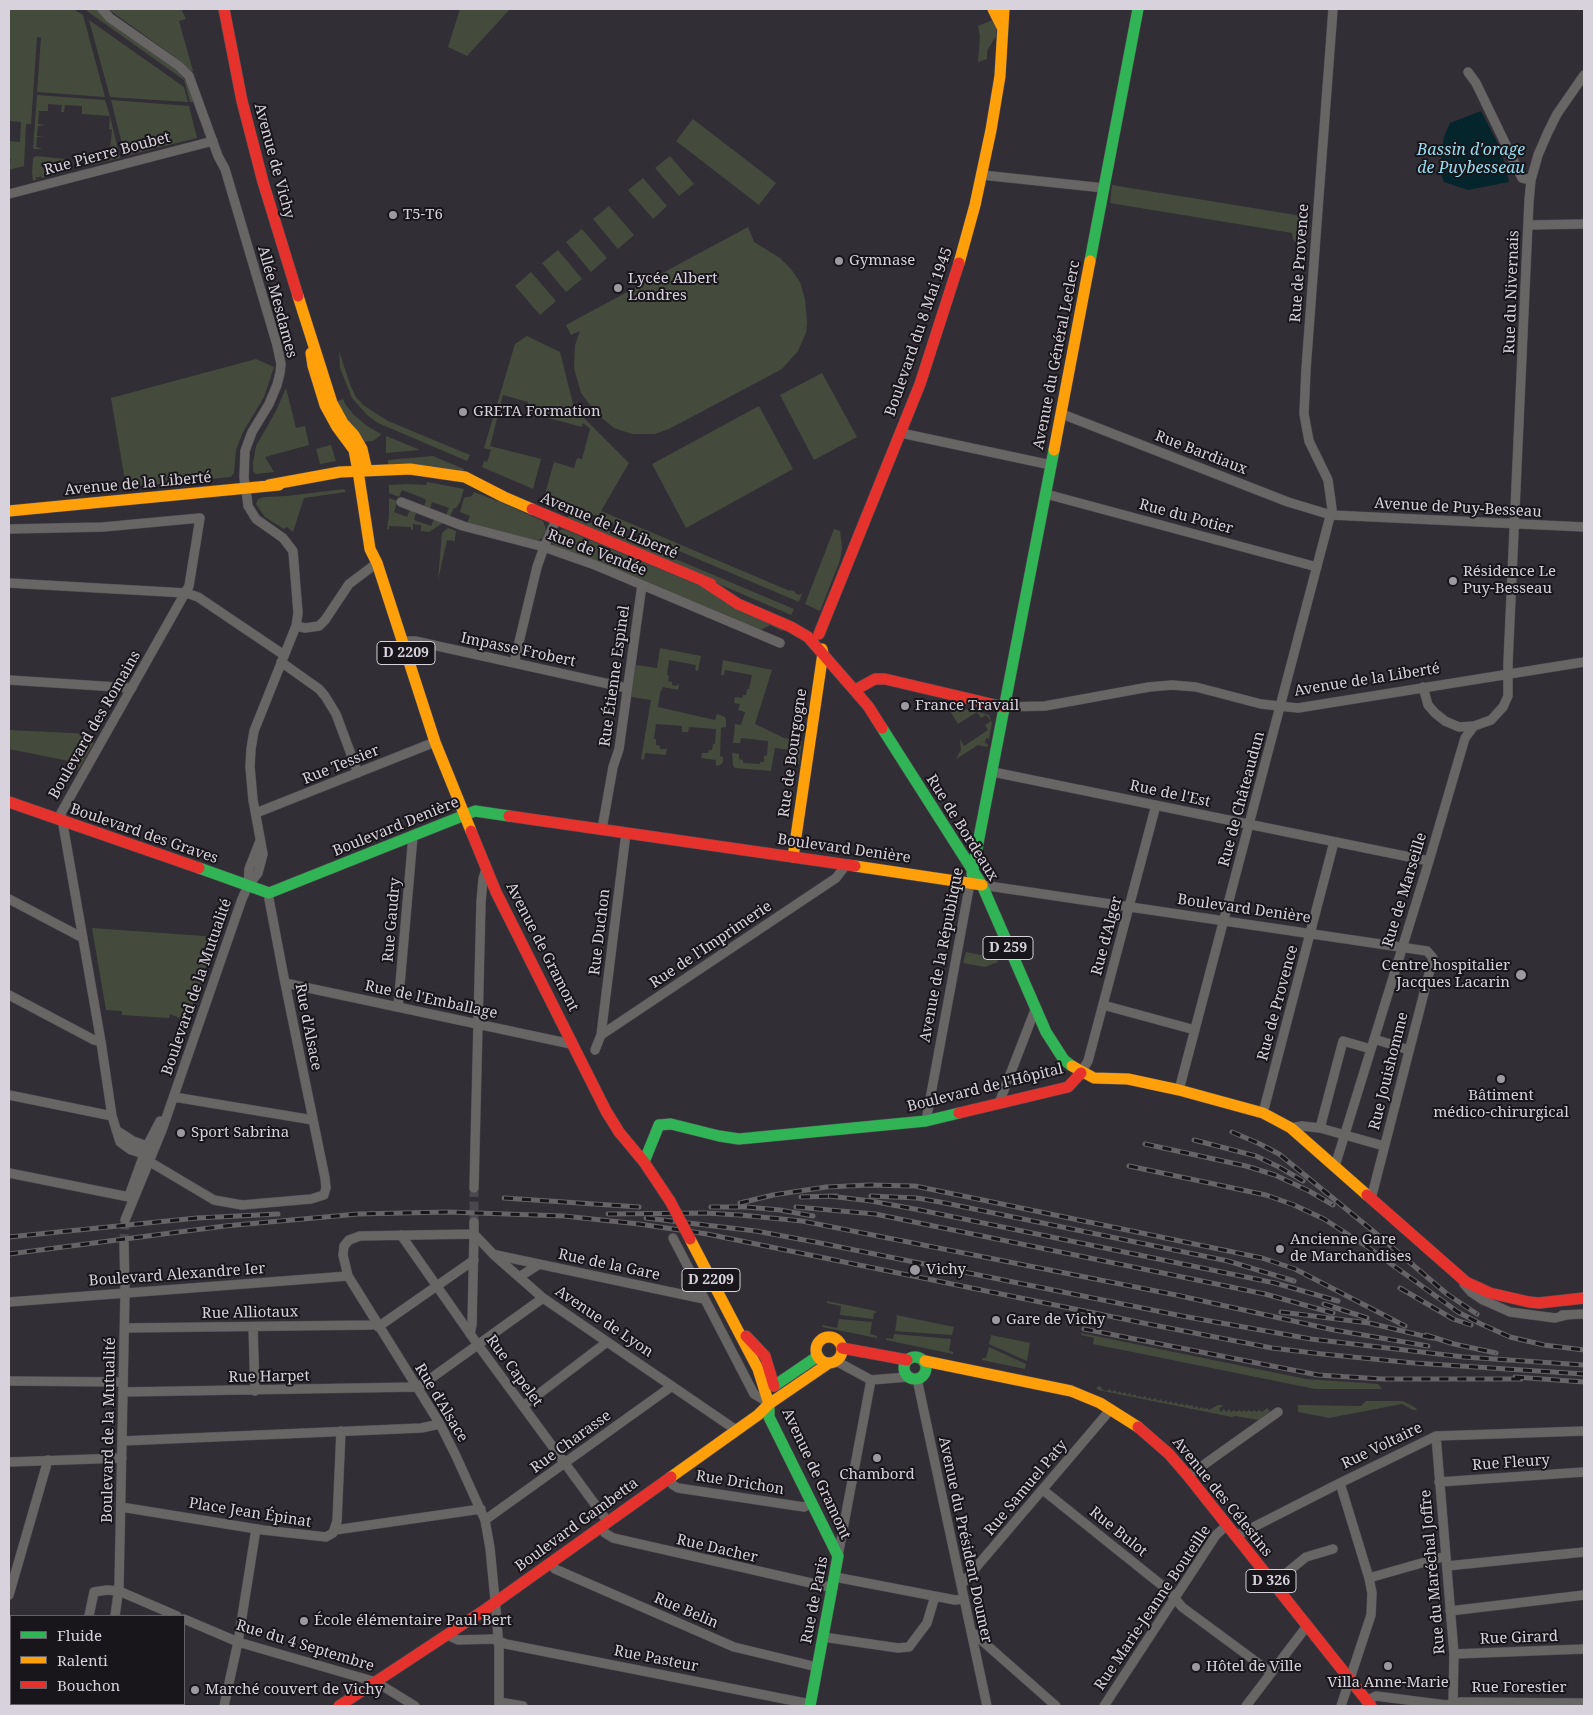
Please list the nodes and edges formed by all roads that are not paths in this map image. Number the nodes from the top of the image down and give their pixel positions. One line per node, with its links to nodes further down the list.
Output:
1 (102, 9): 10 (street, Allée Mesdames)
2 (224, 9): 20 (main road, Avenue de Vichy / D 2209)
3 (993, 9): 7 (main road, Boulevard du 8 Mai 1945)
4 (1004, 9): 7 (main road, Boulevard du 8 Mai 1945)
5 (1138, 9): 13 (main road, Avenue du Général Leclerc)
6 (1333, 9): 25 (street, Rue de Provence)
7 (1002, 27): 11 (main road, Boulevard du 8 Mai 1945)
8 (1468, 72): 12 (street)
9 (1584, 75): 12 (street, Rue du Nivernais)
10 (213, 141): 14 (street, Rue Pierre Boubet); 21 (street, Allée Mesdames)
11 (982, 175): 13 (street); 18 (main road, Boulevard du 8 Mai 1945)
12 (1532, 180): 16 (street, Rue du Nivernais)
13 (1104, 188): 17 (main road, Avenue du Général Leclerc)
14 (9, 194)
15 (1584, 224): 16 (street)
16 (1528, 225): 27 (street, Rue du Nivernais)
17 (1062, 414): 19 (main road, Avenue du Général Leclerc); 25 (street, Rue Bardiaux)
18 (901, 433): 19 (street); 37 (main road, Boulevard du 8 Mai 1945)
19 (1051, 465): 22 (main road, Avenue du Général Leclerc)
20 (363, 475): 21 (main road, Avenue de la Liberté); 26 (main road, Avenue de la Liberté); 31 (main road, Avenue de Vichy / D 2209)
21 (245, 488): 24 (main road, Avenue de la Liberté); 36 (street, Allée Mesdames)
22 (1046, 494): 32 (street, Rue du Potier); 50 (main road, Avenue du Général Leclerc)
23 (400, 502): 30 (street, Rue de Vendée)
24 (9, 511)
25 (1331, 514): 27 (street, Avenue de Puy-Besseau); 32 (street, Rue de Châteaudun)
26 (556, 520): 30 (street); 37 (main road, Avenue de la Liberté)
27 (1515, 524): 28 (street, Avenue de Puy-Besseau); 44 (street, Rue du Nivernais)
28 (1584, 527)
29 (9, 529): 35 (street, Boulevard des Romains)
30 (544, 547): 34 (street, Rue de Vendée); 43 (street)
31 (377, 563): 36 (street); 38 (main road, Avenue de Gramont / D 2209)
32 (1318, 567): 51 (street, Rue de Châteaudun)
33 (9, 583): 35 (street)
34 (642, 584): 39 (street, Rue de Vendée); 48 (street, Rue Étienne Espinel)
35 (186, 593): 41 (street); 47 (street, Boulevard des Romains)
36 (296, 626): 41 (street, Allée Mesdames)
37 (814, 636): 40 (main road, Avenue de la Liberté); 49 (main road, Avenue de la Liberté)
38 (402, 641): 43 (street, Impasse Frobert); 55 (main road, Avenue de Gramont / D 2209)
39 (780, 643)
40 (823, 653): 49 (main road, Avenue de la Liberté); 68 (main road, Rue de Bourgogne)
41 (283, 659): 57 (street); 60 (street, Allée Mesdames)
42 (1584, 662): 44 (street, Avenue de la Liberté)
43 (514, 663): 48 (street, Impasse Frobert)
44 (1508, 674): 46 (street, Avenue de la Liberté); 52 (street, Rue du Nivernais)
45 (9, 680): 47 (street)
46 (1423, 687): 51 (street, Avenue de la Liberté); 53 (street)
47 (132, 688): 62 (street, Boulevard des Romains)
48 (627, 688): 64 (street, Rue Étienne Espinel)
49 (859, 688): 50 (main road, Avenue de la Liberté); 72 (main road, Rue de Bordeaux)
50 (1004, 707): 51 (street, Avenue de la Liberté); 56 (main road, Avenue de la République)
51 (1281, 707): 63 (street, Rue de Châteaudun)
52 (1474, 726): 53 (street); 54 (street, Rue de Marseille)
53 (1459, 727): 54 (street)
54 (1464, 738): 69 (street, Rue de Marseille)
55 (435, 742): 57 (street, Rue Tessier); 61 (main road, Avenue de Gramont / D 2209)
56 (993, 772): 59 (street, Rue de l'Est); 72 (main road, Avenue de la République)
57 (358, 773): 60 (street, Rue Tessier)
58 (9, 802): 62 (main road, Boulevard des Graves)
59 (1156, 805): 63 (street, Rue de l'Est); 79 (street, Rue d'Alger)
60 (256, 813): 74 (street, Allée Mesdames)
61 (465, 815): 64 (main road, Boulevard Denière); 66 (main road, Boulevard Denière); 71 (main road, Avenue de Gramont / D 2209)
62 (63, 821): 74 (main road, Boulevard des Graves); 82 (street, Boulevard des Romains)
63 (1249, 824): 67 (street, Rue de l'Est); 80 (street, Rue de Châteaudun)
64 (602, 829): 65 (main road, Boulevard Denière)
65 (626, 832): 68 (main road, Boulevard Denière); 92 (street, Rue Duchon)
66 (414, 836): 76 (main road, Boulevard Denière); 88 (street, Rue Gaudry)
67 (1334, 842): 69 (street, Rue de l'Est); 81 (street, Rue de Provence)
68 (793, 857): 70 (main road, Boulevard Denière)
69 (1429, 861): 83 (street, Rue de Marseille)
70 (846, 865): 73 (main road, Boulevard Denière); 92 (street, Rue de l'Imprimerie)
71 (486, 868): 75 (main road, Avenue de Gramont / D 2209); 78 (street)
72 (973, 870): 73 (main road, Rue de Bordeaux)
73 (976, 884): 79 (street, Boulevard Denière); 89 (main road, Rue de Bordeaux / D 259); 107 (street, Avenue de la République)
74 (248, 886): 76 (main road, Boulevard des Graves); 102 (street, Boulevard de la Mutualité)
75 (496, 892): 78 (street); 95 (main road, Avenue de Gramont / D 2209)
76 (269, 894): 85 (street, Rue d'Alsace)
77 (9, 899): 82 (street)
78 (481, 902): 90 (street)
79 (1129, 907): 80 (street, Boulevard Denière); 87 (street, Rue d'Alger)
80 (1223, 921): 81 (street, Boulevard Denière); 91 (street, Rue de Châteaudun)
81 (1310, 934): 83 (street, Boulevard Denière); 104 (street, Rue de Provence)
82 (83, 938): 94 (street, Boulevard des Romains)
83 (1402, 947): 84 (street, Boulevard Denière); 93 (street, Rue de Marseille)
84 (1427, 951): 98 (street, Rue Jouishomme)
85 (285, 983): 88 (street, Rue de l'Emballage); 106 (street, Rue d'Alsace)
86 (9, 995): 94 (street)
87 (1103, 1005): 91 (street); 99 (street, Rue d'Alger)
88 (398, 1007): 90 (street, Rue de l'Emballage)
89 (1035, 1010): 99 (main road, Rue de Bordeaux / D 259); 103 (street)
90 (478, 1024): 95 (street, Rue de l'Emballage); 116 (street)
91 (1195, 1030): 100 (street, Rue de Châteaudun)
92 (601, 1036): 97 (street)
93 (1374, 1039): 96 (street, Rue de Marseille); 98 (street)
94 (101, 1042): 105 (street, Boulevard des Romains)
95 (571, 1044): 113 (main road, Avenue de Gramont / D 2209)
96 (1371, 1049): 109 (street); 110 (street, Rue de Marseille)
97 (595, 1050)
98 (1409, 1050): 111 (street, Rue Jouishomme)
99 (1081, 1073): 100 (main road, Boulevard de l'Hôpital); 103 (main road, Boulevard de l'Hôpital)
100 (1179, 1090): 104 (main road, Boulevard de l'Hôpital)
101 (9, 1095): 105 (street)
102 (174, 1097): 106 (street); 112 (street, Boulevard de la Mutualité); 112 (street, Boulevard de la Mutualité)
103 (999, 1103): 107 (main road, Boulevard de l'Hôpital)
104 (1263, 1113): 108 (main road, Boulevard de l'Hôpital)
105 (112, 1116): 112 (street, Boulevard des Romains)
106 (312, 1120): 117 (street, Rue d'Alsace)
107 (926, 1121): 113 (main road, Boulevard de l'Hôpital)
108 (1291, 1128): 109 (street); 114 (main road, Boulevard de l'Hôpital)
109 (1320, 1128): 110 (street)
110 (1345, 1134): 111 (street); 114 (street, Rue de Marseille)
111 (1384, 1146): 118 (street, Rue Jouishomme)
112 (147, 1154): 115 (street, Boulevard de la Mutualité); 117 (street, Boulevard des Romains)
113 (644, 1162): 140 (main road, Avenue de Gramont / D 2209, bridge)
114 (1335, 1166): 118 (main road, Boulevard de l'Hôpital)
115 (9, 1173)
116 (474, 1188)
117 (324, 1195)
118 (1372, 1199): 124 (main road, Boulevard de l'Hôpital)
119 (474, 1222): 120 (street)
120 (474, 1234): 121 (street); 125 (street, Avenue de Lyon); 126 (street)
121 (400, 1235): 129 (street, Rue d'Alsace); 131 (street, Rue Capelet)
122 (673, 1238): 135 (street, Avenue de Gramont)
123 (124, 1243): 132 (street, Boulevard de la Mutualité)
124 (1423, 1245): 128 (main road, Boulevard de l'Hôpital); 136 (main road, Boulevard de l'Hôpital)
125 (494, 1255): 127 (street, Rue de la Gare); 130 (street, Avenue de Lyon)
126 (474, 1260): 131 (street); 144 (street)
127 (538, 1265): 130 (street, Rue de la Gare); 135 (street, Rue de la Gare)
128 (1454, 1274): 136 (main road, Boulevard de l'Hôpital); 139 (street)
129 (348, 1276): 132 (street, Boulevard Alexandre Ier); 141 (street, Rue d'Alsace)
130 (519, 1277): 133 (street, Avenue de Lyon)
131 (436, 1286): 141 (street); 144 (street, Rue Capelet)
132 (125, 1293): 137 (street, Boulevard Alexandre Ier); 143 (street, Boulevard de la Mutualité)
133 (544, 1298): 145 (street, Avenue de Lyon); 146 (street)
134 (1581, 1298): 136 (main road, Boulevard de l'Hôpital)
135 (704, 1299): 158 (street, Avenue de Gramont)
136 (1540, 1300): 139 (street)
137 (9, 1302)
138 (1584, 1314): 139 (street)
139 (1568, 1315)
140 (732, 1321): 154 (main road, Avenue de Gramont / D 2209); 158 (main road, Avenue de Gramont / D 2209)
141 (377, 1325): 142 (street, Rue Alliotaux); 155 (street, Rue d'Alsace)
142 (253, 1327): 143 (street, Rue Alliotaux); 156 (street)
143 (125, 1328): 152 (street, Boulevard de la Mutualité)
144 (470, 1334): 146 (street, Rue Capelet)
145 (608, 1342): 153 (street, Avenue de Lyon); 159 (street)
146 (478, 1345): 155 (street); 159 (street, Rue Capelet)
147 (818, 1356): 148 (main road); 148 (main road); 154 (main road)
148 (837, 1357): 149 (main road); 150 (street); 158 (main road, Boulevard Gambetta)
149 (914, 1369): 150 (street); 160 (main road, Avenue des Célestins / D 326); 196 (street, Avenue du Président Doumer)
150 (872, 1380): 189 (street, Rue de Paris)
151 (9, 1381): 152 (street)
152 (123, 1382): 157 (street, Boulevard de la Mutualité)
153 (672, 1386): 163 (street, Avenue de Lyon); 171 (street, Rue Charasse)
154 (774, 1386): 158 (main road)
155 (416, 1387): 156 (street, Rue Harpet); 162 (street, Rue d'Alsace)
156 (254, 1391): 157 (street, Rue Harpet)
157 (124, 1392): 167 (street, Boulevard de la Mutualité)
158 (769, 1404): 163 (main road, Boulevard Gambetta); 178 (main road, Avenue de Gramont)
159 (522, 1406): 171 (street, Rue Capelet)
160 (1111, 1409): 173 (main road, Avenue des Célestins / D 326); 177 (street, Rue Samuel Paty)
161 (1278, 1412): 173 (street)
162 (440, 1424): 165 (street); 180 (street, Rue d'Alsace)
163 (736, 1430): 174 (main road, Boulevard Gambetta)
164 (1584, 1431): 166 (street, Rue Voltaire)
165 (341, 1432): 167 (street); 185 (street)
166 (1436, 1436): 175 (street, Rue Voltaire); 176 (street, Rue du Maréchal Joffre)
167 (122, 1441): 168 (street, Boulevard de la Mutualité)
168 (122, 1458): 169 (street); 179 (street, Boulevard de la Mutualité)
169 (48, 1460): 170 (street); 198 (street)
170 (9, 1462)
171 (564, 1463): 181 (street, Rue Charasse); 182 (street, Rue Capelet)
172 (1584, 1472): 176 (street, Rue Fleury)
173 (1188, 1476): 183 (main road, Avenue des Célestins / D 326)
174 (668, 1478): 178 (street, Rue Drichon); 182 (main road, Boulevard Gambetta)
175 (1340, 1482): 186 (street, Rue Voltaire); 193 (street)
176 (1440, 1482): 190 (street, Rue du Maréchal Joffre)
177 (1042, 1490): 196 (street, Rue Samuel Paty); 201 (street, Rue Bulot)
178 (812, 1503): 189 (main road, Avenue de Gramont)
179 (121, 1507): 184 (street, Place Jean Épinat); 197 (street, Boulevard de la Mutualité)
180 (481, 1509): 181 (street, Rue d'Alsace); 185 (street, Place Jean Épinat)
181 (485, 1520): 203 (street, Rue d'Alsace)
182 (604, 1524): 191 (main road, Boulevard Gambetta); 194 (street, Rue Dacher)
183 (1227, 1525): 186 (main road, Avenue des Célestins / D 326); 201 (street, Rue Marie-Jeanne Bouteille)
184 (256, 1528): 185 (street, Place Jean Épinat); 214 (street)
185 (335, 1530)
186 (1236, 1536): 195 (main road, Avenue des Célestins / D 326)
187 (1333, 1549): 195 (street)
188 (1584, 1552): 192 (street)
189 (838, 1556): 194 (main road, Rue de Paris)
190 (1446, 1556): 192 (street, Rue du Maréchal Joffre); 193 (street)
191 (550, 1563): 203 (main road, Boulevard Gambetta); 217 (street, Rue Belin)
192 (1447, 1566): 204 (street, Rue du Maréchal Joffre)
193 (1369, 1578): 219 (street)
194 (834, 1583): 199 (street, Rue Dacher); 212 (main road, Rue de Paris)
195 (1273, 1584): 209 (main road, Avenue des Célestins / D 326)
196 (961, 1585): 202 (street, Avenue du Président Doumer)
197 (119, 1591): 205 (street); 206 (street, Boulevard de la Mutualité); 207 (street)
198 (9, 1595)
199 (935, 1596): 202 (street, Rue Dacher); 212 (street)
200 (1584, 1596): 204 (street)
201 (1175, 1598): 218 (street, Rue Bulot); 232 (street, Rue Marie-Jeanne Bouteille)
202 (964, 1599): 210 (street, Avenue du Président Doumer)
203 (495, 1602): 211 (main road, Boulevard Gambetta); 213 (street, Rue d'Alsace)
204 (1450, 1611): 216 (street, Rue du Maréchal Joffre)
205 (89, 1615)
206 (115, 1615)
207 (175, 1615)
208 (185, 1619): 214 (street, Rue du 4 Septembre)
209 (1307, 1626): 218 (street); 219 (main road, Avenue des Célestins / D 326)
210 (971, 1631): 230 (street, Avenue du Président Doumer); 231 (street)
211 (447, 1635): 213 (street, Rue Pasteur); 220 (main road, Boulevard Gambetta)
212 (823, 1637): 217 (main road, Rue de Paris)
213 (498, 1640): 223 (street, Rue d'Alsace); 225 (street, Rue Pasteur)
214 (238, 1642): 220 (street, Rue du 4 Septembre); 226 (street)
215 (1584, 1649): 216 (street, Rue Girard)
216 (1454, 1654): 224 (street, Rue du Maréchal Joffre)
217 (817, 1667): 225 (main road, Rue de Paris)
218 (1270, 1672): 233 (street)
219 (1350, 1680): 221 (main road, Avenue des Célestins / D 326); 234 (street)
220 (376, 1682): 227 (main road, Boulevard Gambetta); 228 (street, Rue du 4 Septembre)
221 (1368, 1703): 224 (street, Rue Forestier)
222 (1584, 1703): 224 (street, Rue Forestier)
223 (499, 1704): 229 (street)
224 (1453, 1704)
225 (810, 1705)
226 (224, 1706)
227 (339, 1706)
228 (416, 1706)
229 (523, 1706)
230 (987, 1706)
231 (1056, 1706)
232 (1104, 1706)
233 (1246, 1706)
234 (1341, 1706)

